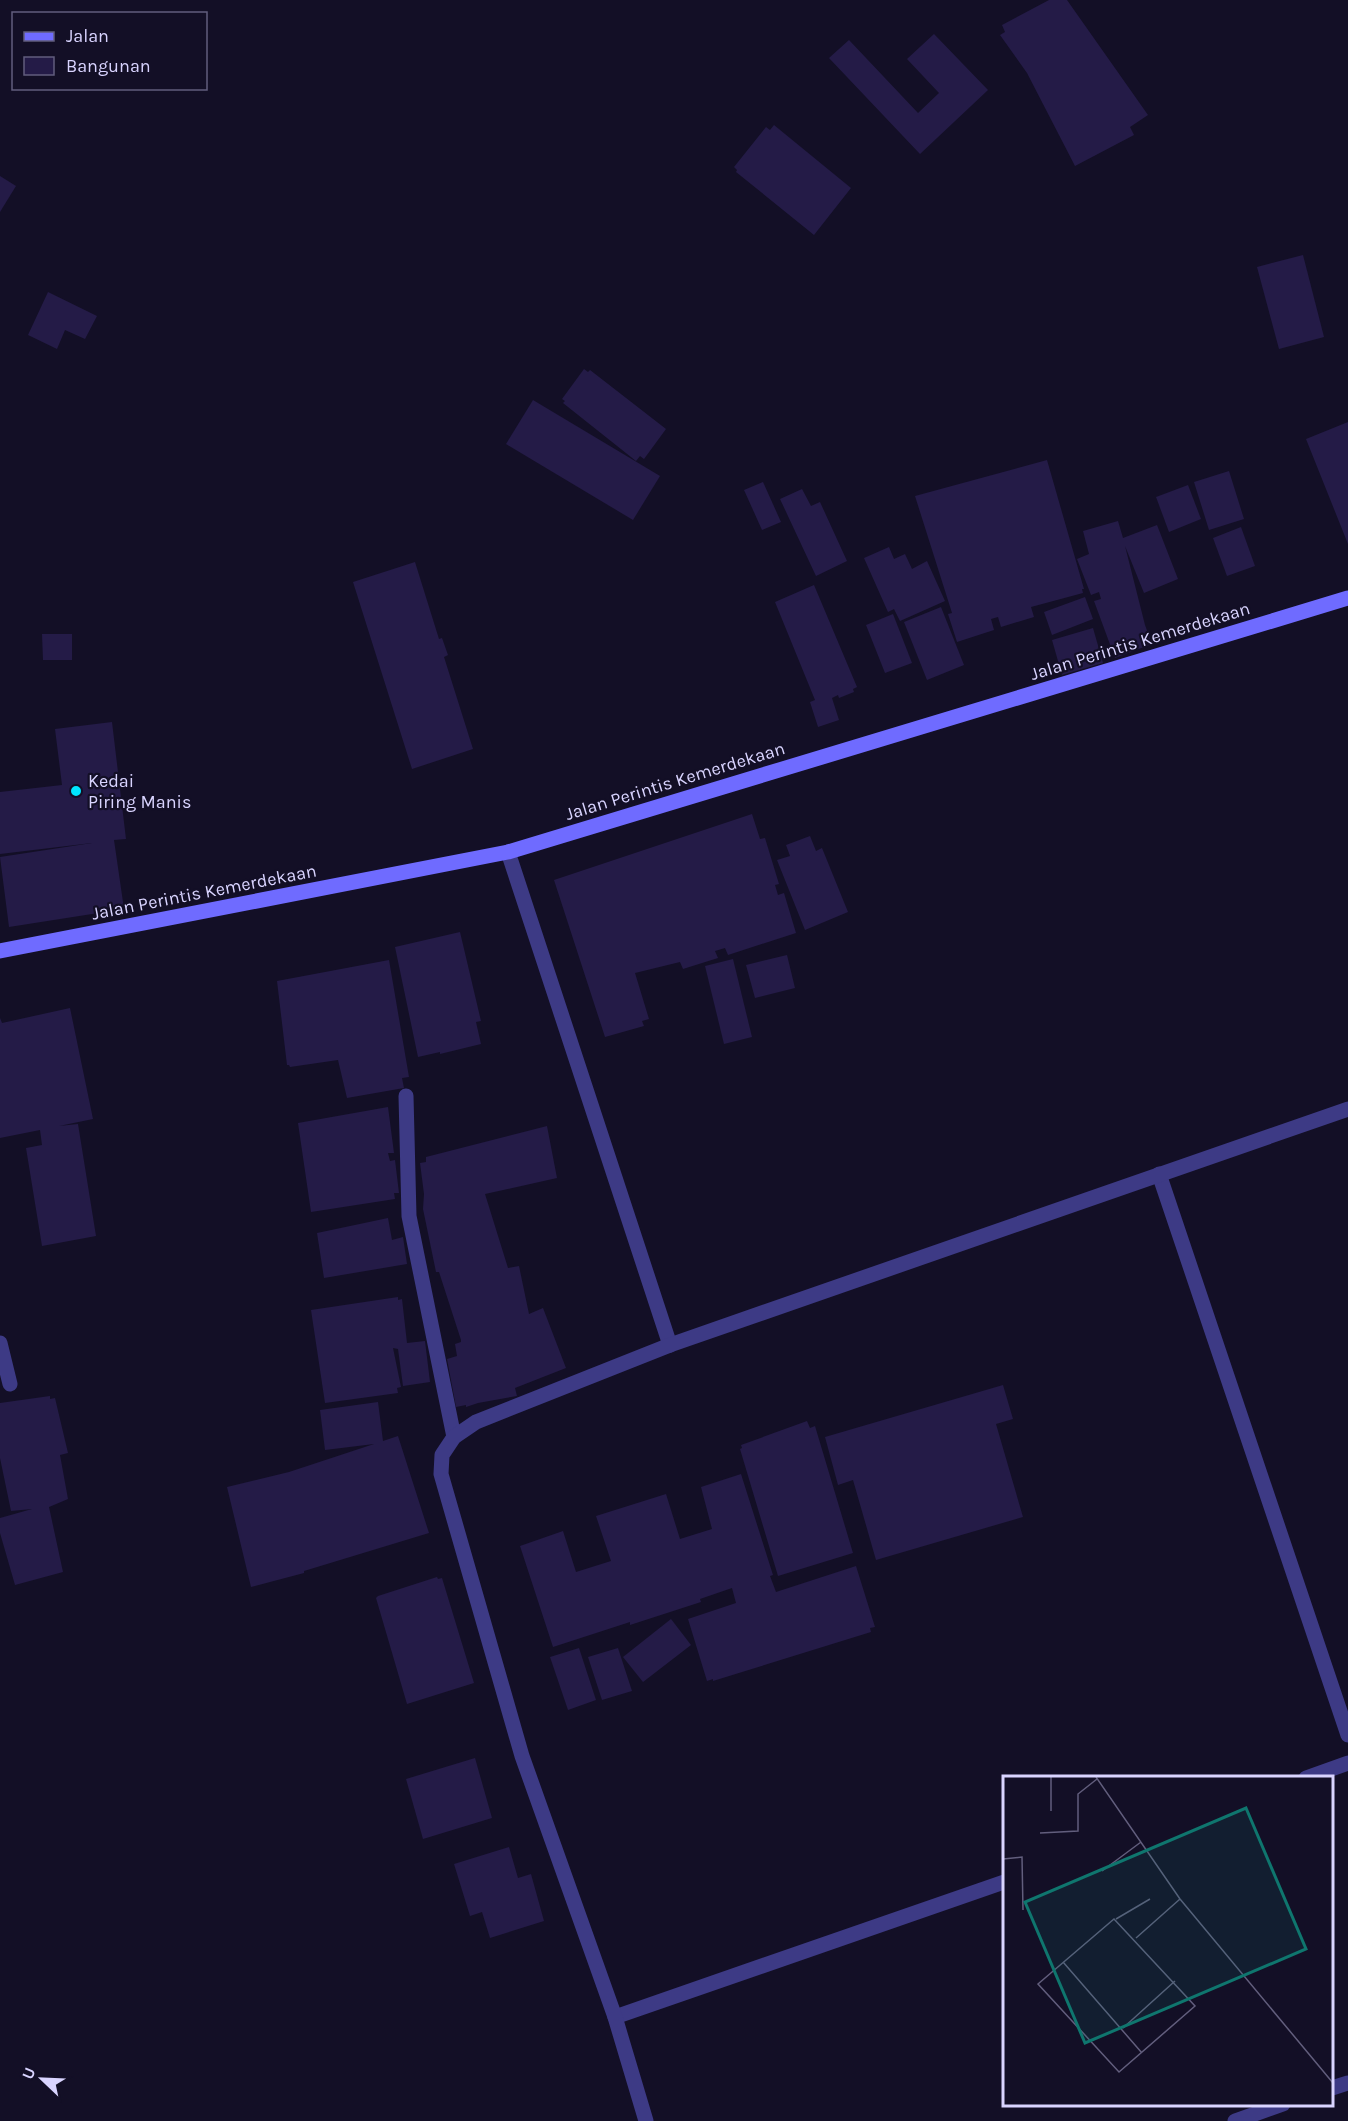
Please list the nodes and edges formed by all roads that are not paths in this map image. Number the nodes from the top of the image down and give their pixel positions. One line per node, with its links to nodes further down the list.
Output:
1 (1348, 598): 2 (main road, Jalan Perintis Kemerdekaan)
2 (508, 852): 3 (main road, Jalan Perintis Kemerdekaan); 8 (street)
3 (0, 951)
4 (406, 1096): 10 (street)
5 (1348, 1108): 6 (street)
6 (1159, 1174): 8 (street); 11 (street)
7 (0, 1343): 9 (street)
8 (670, 1345): 10 (street)
9 (10, 1384)
10 (454, 1437): 15 (street)
11 (1348, 1735)
12 (1348, 1763): 13 (street)
13 (1312, 1776)
14 (1003, 1883): 15 (street)
15 (615, 2017): 19 (street)
16 (1348, 2082): 17 (street)
17 (1333, 2088)
18 (1277, 2106): 20 (street)
19 (646, 2121)
20 (1235, 2121)

